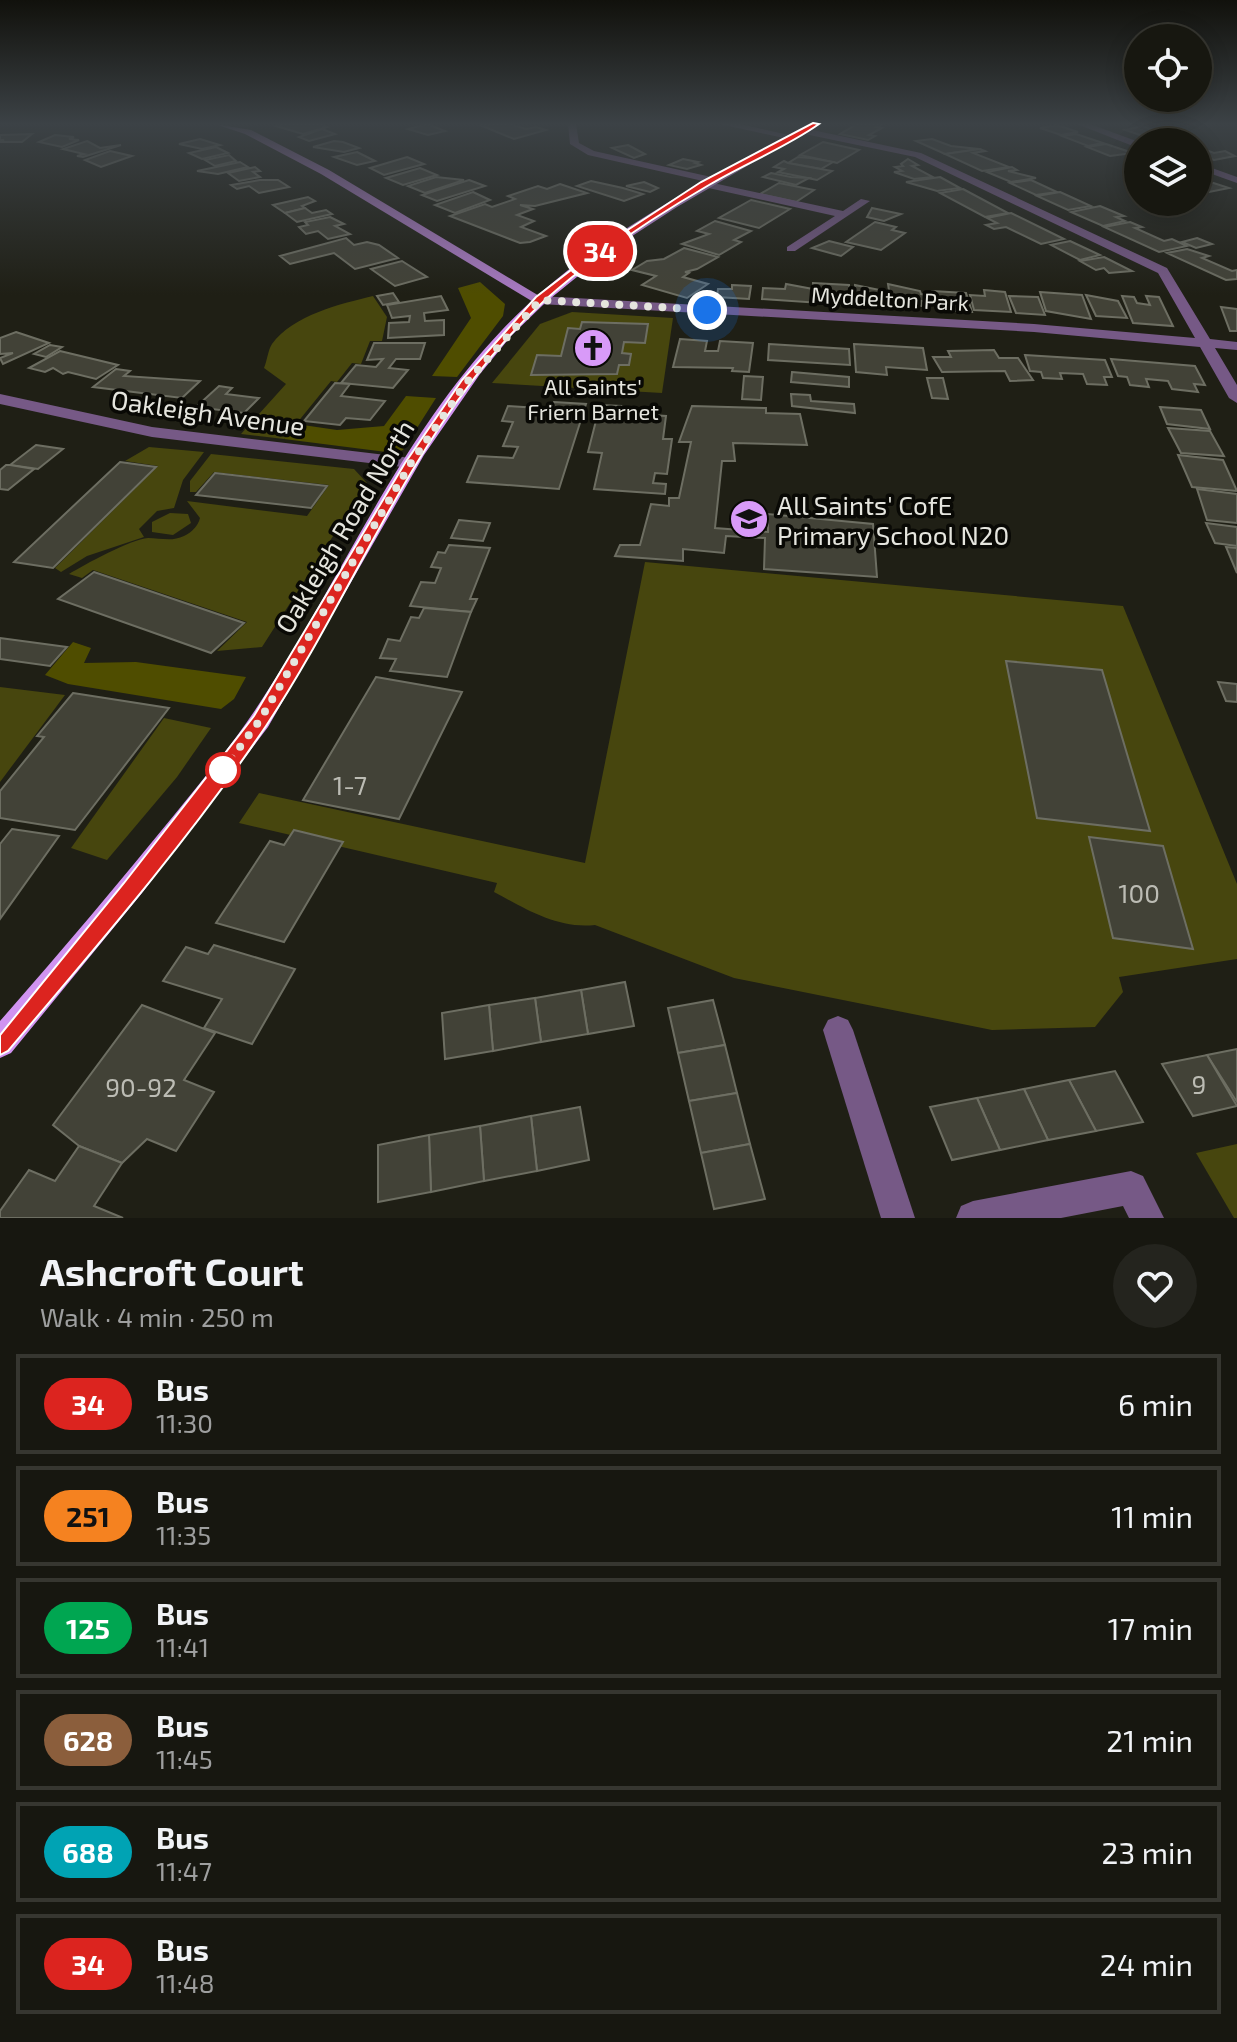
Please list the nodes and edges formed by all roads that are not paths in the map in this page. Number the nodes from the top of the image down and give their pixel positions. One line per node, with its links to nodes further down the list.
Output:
1 (339, 181): 8 (street)
2 (703, 181): 4 (street)
3 (973, 181): 9 (street)
4 (708, 182): 6 (street); 8 (main road, Oakleigh Road North)
5 (865, 201): 6 (street)
6 (843, 214): 7 (street)
7 (791, 249)
8 (540, 300): 9 (street, Myddelton Park); 13 (main road, Oakleigh Road North)
9 (1207, 342): 10 (street, Myddelton Park); 11 (street)
10 (1237, 346)
11 (1237, 398)
12 (0, 399): 13 (street, Oakleigh Avenue)
13 (411, 463): 15 (main road, Oakleigh Road North)
14 (838, 1030): 16 (street)
15 (0, 1043)
16 (898, 1218)
17 (973, 1218): 18 (street)
18 (1147, 1218)

